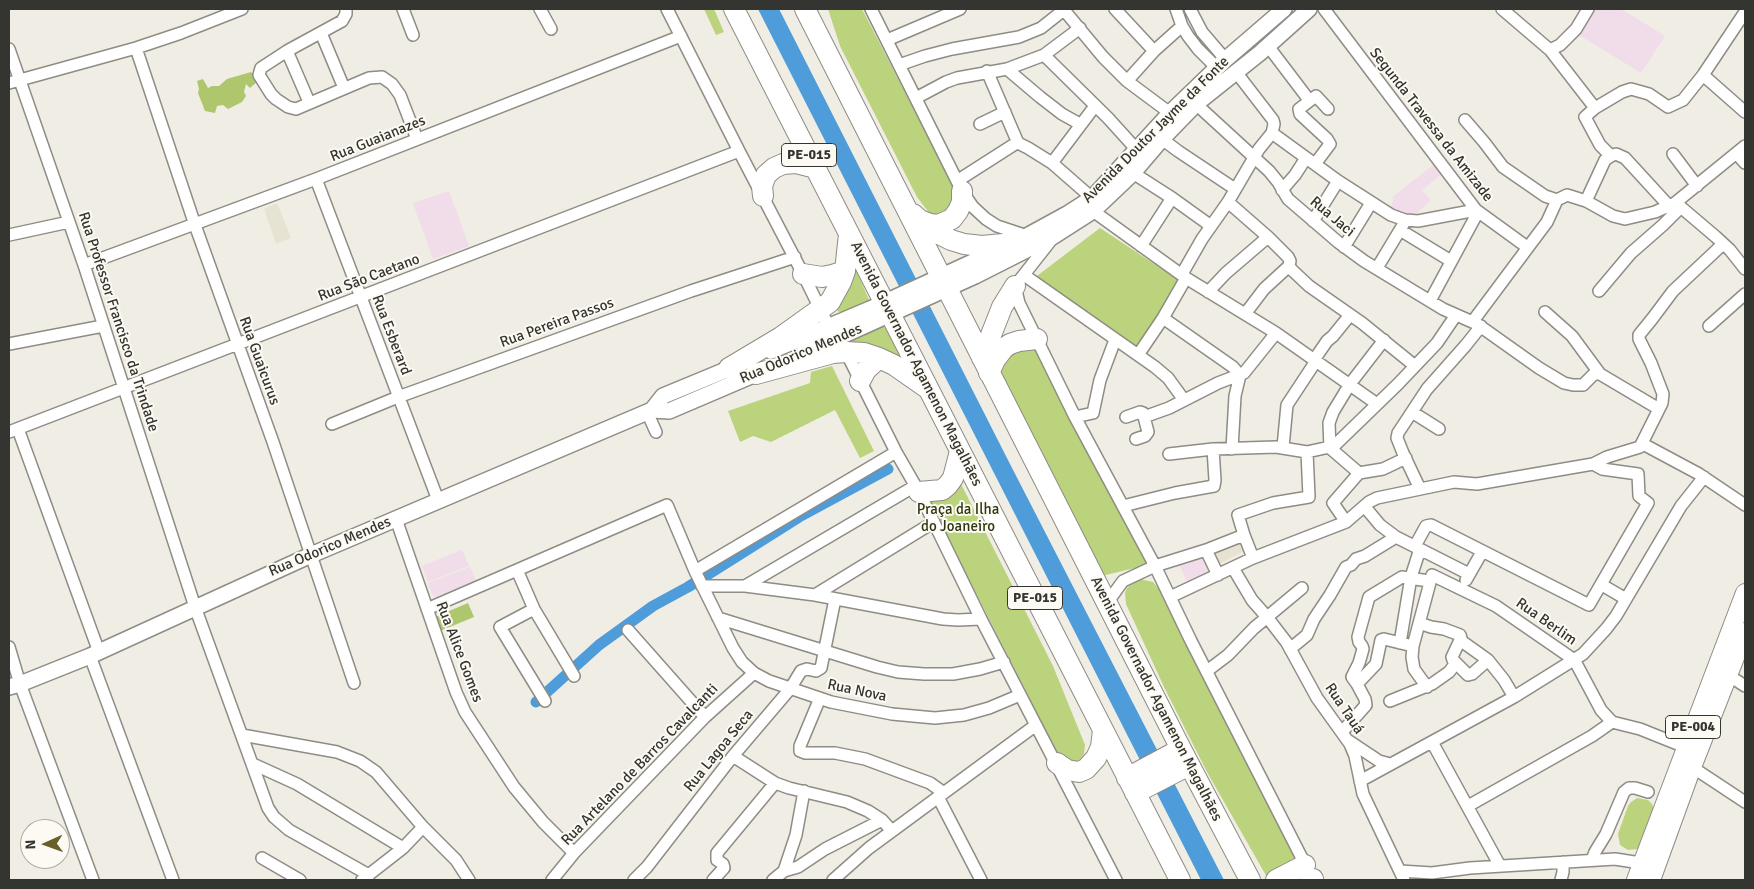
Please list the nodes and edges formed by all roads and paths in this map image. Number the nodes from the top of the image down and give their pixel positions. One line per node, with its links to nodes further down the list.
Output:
1 (242, 9): 32 (street)
2 (403, 9): 27 (street)
3 (540, 9): 25 (street)
4 (667, 9): 28 (street)
5 (734, 9): 73 (highway, Avenida Governador Agamenon Magalhães / PE-015)
6 (804, 9): 30 (highway, Avenida Governador Agamenon Magalhães)
7 (816, 9): 30 (highway)
8 (871, 9): 29 (street)
9 (960, 9): 22 (street)
10 (1065, 9): 24 (street); 39 (street)
11 (1176, 9): 23 (street)
12 (1190, 9): 38 (street)
13 (1284, 9): 38 (main road, Avenida Doutor Jayme da Fonte)
14 (1291, 9): 33 (main road)
15 (1309, 9): 33 (main road, Avenida Doutor Jayme da Fonte)
16 (1324, 9): 90 (street, Segunda Travessa da Amizade)
17 (1502, 9): 34 (street)
18 (1588, 9): 34 (street)
19 (346, 11): 26 (street)
20 (1122, 11): 36 (street)
21 (1745, 12): 43 (street)
22 (936, 13): 29 (street)
23 (1182, 26): 36 (street); 38 (street)
24 (1080, 28): 37 (street); 44 (street)
25 (551, 29)
26 (321, 33): 35 (street); 46 (street)
27 (412, 36)
28 (681, 36): 62 (street, Rua Guaianazes); 66 (street)
29 (887, 40): 39 (street)
30 (822, 43): 82 (highway, Avenida Governador Agamenon Magalhães)
31 (9, 48): 45 (street, Rua Professor Francisco da Trindade)
32 (136, 48): 45 (street); 95 (street, Rua Guaicurus)
33 (1264, 50): 42 (main road, Avenida Doutor Jayme da Fonte); 48 (street)
34 (1550, 50): 52 (street)
35 (287, 51): 49 (street); 49 (street)
36 (1154, 51): 44 (street)
37 (1044, 55): 40 (street); 51 (street)
38 (1221, 64): 56 (main road, Avenida Doutor Jayme da Fonte)
39 (899, 66): 47 (street)
40 (1007, 68): 41 (street); 59 (street)
41 (987, 71): 47 (street); 54 (street)
42 (1236, 72): 50 (main road, Avenida Doutor Jayme da Fonte); 60 (street)
43 (1703, 75): 52 (street); 55 (street)
44 (1127, 81): 56 (street)
45 (14, 82): 94 (street, Rua Professor Francisco da Trindade)
46 (344, 88): 49 (street); 62 (street)
47 (916, 98): 77 (street)
48 (1309, 100): 53 (street); 70 (street)
49 (309, 102)
50 (1196, 104): 61 (main road, Avenida Doutor Jayme da Fonte); 68 (street, Rua Jaci)
51 (1095, 106): 59 (street); 64 (street)
52 (1595, 108): 69 (street)
53 (1328, 109)
54 (1005, 112): 58 (street); 63 (street)
55 (1745, 112)
56 (1170, 113): 64 (main road, Avenida Doutor Jayme da Fonte)
57 (1465, 120): 84 (street)
58 (980, 124)
59 (1080, 124): 71 (street)
60 (1272, 133): 68 (street); 70 (street)
61 (1162, 138): 74 (main road, Avenida Doutor Jayme da Fonte); 79 (street)
62 (417, 139): 75 (street, Rua Guaianazes)
63 (1018, 143): 71 (street); 77 (street)
64 (1137, 150): 88 (main road, Avenida Doutor Jayme da Fonte)
65 (1741, 150): 72 (street); 78 (street)
66 (739, 151): 81 (street); 120 (street, Rua São Caetano)
67 (1673, 154): 78 (street)
68 (1254, 157): 79 (street); 80 (street, Rua Jaci)
69 (1607, 160): 85 (street); 89 (street)
70 (1310, 161): 76 (street); 80 (street)
71 (1052, 163): 88 (street)
72 (1745, 163)
73 (816, 168): 81 (highway, PE-015); 98 (highway, Avenida Governador Agamenon Magalhães / PE-015)
74 (1133, 173): 83 (street); 88 (main road, Avenida Doutor Jayme da Fonte)
75 (316, 180): 95 (street, Rua Guaianazes); 120 (street, Rua Esberard)
76 (1338, 181): 87 (street); 92 (street)
77 (960, 186): 91 (highway); 102 (street)
78 (1697, 186): 89 (street)
79 (1235, 189): 86 (street)
80 (1282, 190): 92 (street, Rua Jaci)
81 (763, 196): 109 (street)
82 (900, 196): 91 (highway); 116 (highway, Avenida Governador Agamenon Magalhães)
83 (1172, 198): 96 (street); 104 (street)
84 (1557, 200): 85 (street); 106 (street)
85 (1586, 201): 89 (street)
86 (1228, 202): 96 (street); 101 (street)
87 (1371, 203): 93 (street); 105 (street)
88 (1092, 204): 100 (main road, Avenida Doutor Jayme da Fonte); 102 (main road, Avenida Doutor Jayme da Fonte); 104 (street)
89 (1675, 205): 103 (street); 117 (street)
90 (1477, 211): 93 (street); 106 (street, Segunda Travessa da Amizade); 107 (street)
91 (916, 218): 102 (highway)
92 (1313, 220): 105 (street, Rua Jaci)
93 (1405, 220): 97 (street)
94 (69, 222): 99 (street); 108 (street, Rua Professor Francisco da Trindade)
95 (195, 225): 108 (street, Rua Guaianazes); 137 (street, Rua Guaicurus)
96 (1211, 226): 114 (street)
97 (1400, 230): 107 (street); 111 (street)
98 (849, 234): 113 (highway); 122 (highway, Avenida Governador Agamenon Magalhães / PE-015)
99 (9, 235)
100 (1054, 236): 115 (street, Avenida Doutor Jayme da Fonte); 116 (main road, Avenida Doutor Jayme da Fonte)
101 (1268, 236): 110 (street); 118 (street)
102 (1021, 240): 116 (main road, Avenida Doutor Jayme da Fonte)
103 (1723, 244): 112 (street); 155 (street)
104 (1141, 246): 114 (street)
105 (1344, 247): 111 (street, Rua Jaci)
106 (1527, 247): 129 (street)
107 (1451, 261): 121 (street)
108 (84, 265): 130 (street, Rua Professor Francisco da Trindade)
109 (799, 265): 113 (highway); 127 (street); 152 (street, Rua Pereira Passos)
110 (1289, 266): 124 (street); 125 (street)
111 (1377, 268): 121 (street, Rua Jaci)
112 (1745, 269)
113 (845, 271): 127 (highway)
114 (1184, 276): 118 (street); 128 (street)
115 (1019, 280): 133 (street); 134 (street); 142 (highway)
116 (937, 286): 122 (main road, Avenida Doutor Jayme da Fonte); 142 (highway, Avenida Governador Agamenon Magalhães)
117 (1599, 291)
118 (1208, 292): 124 (street)
119 (1745, 294): 131 (street)
120 (361, 298): 137 (street, Rua São Caetano); 152 (street, Rua Esberard)
121 (1430, 301): 126 (street, Rua Jaci)
122 (894, 306): 127 (main road, Rua Odorico Mendes); 145 (main road, Rua Odorico Mendes); 151 (highway, Avenida Governador Agamenon Magalhães / PE-015)
123 (1545, 312): 146 (street)
124 (1246, 314): 132 (street)
125 (1350, 315): 135 (street); 141 (street)
126 (1456, 315): 129 (street, Rua Jaci); 144 (street)
127 (825, 318): 143 (highway)
128 (1163, 318): 139 (street); 147 (street)
129 (1477, 324): 144 (street); 146 (street, Rua Jaci)
130 (104, 326): 136 (street); 150 (street, Rua Professor Francisco da Trindade)
131 (1710, 326)
132 (1276, 333): 141 (street); 147 (street)
133 (1037, 339): 142 (highway); 158 (street)
134 (1114, 340): 139 (street); 158 (street)
135 (1384, 340): 144 (street); 149 (street)
136 (9, 344)
137 (238, 344): 150 (street, Rua São Caetano); 193 (street, Rua Guaicurus)
138 (846, 352): 140 (highway); 145 (highway); 148 (street)
139 (1138, 355): 153 (street)
140 (879, 358): 148 (highway); 151 (highway)
141 (1315, 361): 149 (street); 167 (street)
142 (985, 365): 212 (highway, Avenida Governador Agamenon Magalhães)
143 (729, 368): 156 (main road, Rua Odorico Mendes)
144 (1425, 369): 154 (street); 157 (street)
145 (756, 374): 156 (main road, Rua Odorico Mendes)
146 (1600, 374): 155 (street)
147 (1240, 375): 153 (street); 170 (street)
148 (860, 381): 171 (street)
149 (1350, 384): 154 (street); 168 (street)
150 (124, 388): 163 (street, Rua São Caetano); 213 (street, Rua Professor Francisco da Trindade)
151 (929, 389): 172 (highway, Avenida Governador Agamenon Magalhães / PE-015)
152 (398, 397): 161 (street, Rua Pereira Passos); 181 (street, Rua Esberard)
153 (1184, 400): 160 (street)
154 (1377, 404): 168 (street)
155 (1659, 409): 166 (street)
156 (650, 411): 164 (street); 181 (main road, Rua Odorico Mendes)
157 (1412, 412): 162 (street); 175 (street)
158 (1076, 417): 183 (street)
159 (1126, 417): 160 (street)
160 (1144, 417): 165 (street)
161 (332, 424)
162 (1439, 429)
163 (13, 430): 228 (street)
164 (656, 432)
165 (1136, 439)
166 (1643, 444): 176 (street); 178 (street)
167 (1284, 447): 170 (street); 173 (street)
168 (1330, 448): 173 (street); 177 (street)
169 (1213, 449): 170 (street); 174 (street); 183 (street)
170 (1232, 449)
171 (896, 452): 179 (street); 201 (street)
172 (960, 452): 179 (highway); 251 (highway, Avenida Governador Agamenon Magalhães / PE-015)
173 (1307, 452): 188 (street)
174 (1168, 454)
175 (1406, 458): 177 (street); 180 (street)
176 (1593, 464): 180 (street); 203 (street)
177 (1359, 473): 187 (street)
178 (1704, 477): 182 (street); 211 (street)
179 (917, 489): 186 (street); 204 (street)
180 (1420, 489): 184 (street)
181 (438, 500): 185 (main road, Rua Odorico Mendes)
182 (1745, 505)
183 (1123, 506): 195 (street)
184 (1365, 507): 187 (street); 189 (street)
185 (396, 519): 193 (main road, Rua Odorico Mendes); 215 (street, Rua Alice Gomes)
186 (934, 522): 208 (street); 218 (street)
187 (1346, 522): 194 (street)
188 (1244, 535): 191 (street); 194 (street)
189 (1396, 537): 190 (street); 226 (street)
190 (1417, 548): 192 (street); 198 (street); 200 (street)
191 (1206, 550): 195 (street); 199 (street)
192 (1482, 552): 198 (street); 203 (street)
193 (312, 555): 213 (main road, Rua Odorico Mendes); 237 (street, Rua Guaicurus)
194 (1254, 558): 196 (street)
195 (1155, 566): 209 (street); 212 (street)
196 (1233, 568): 199 (street); 216 (street, Rua Tauá)
197 (517, 570): 201 (street, Rua Nova); 214 (street); 215 (street)
198 (1469, 574): 206 (street)
199 (1218, 575): 209 (street)
200 (1411, 577): 202 (street); 223 (street); 238 (street)
201 (699, 578): 204 (street); 217 (street, Rua Nova)
202 (1429, 581): 206 (street, Rua Berlim); 219 (street)
203 (1602, 585): 211 (street)
204 (745, 586): 208 (street)
205 (1302, 588): 216 (street)
206 (1462, 589): 230 (street, Rua Berlim)
207 (1745, 593): 255 (main road, PE-004)
208 (815, 595): 210 (street)
209 (1170, 597): 233 (street)
210 (835, 599): 218 (street); 227 (street)
211 (1626, 599): 230 (street)
212 (1107, 603): 257 (highway, Avenida Governador Agamenon Magalhães)
213 (195, 607): 228 (main road, Rua Odorico Mendes); 252 (street, Rua Professor Francisco da Trindade)
214 (534, 608): 236 (street); 246 (street)
215 (427, 609): 274 (street, Rua Alice Gomes)
216 (1267, 617): 226 (street, Rua Tauá); 233 (street)
217 (718, 618): 227 (street, Rua Nova); 234 (street, Rua Nova)
218 (981, 619): 231 (street)
219 (1419, 623): 222 (street); 224 (street)
220 (628, 630): 248 (street)
221 (1745, 632): 235 (main road, PE-004)
222 (1460, 638): 229 (street); 232 (street)
223 (1400, 643): 224 (street); 238 (street)
224 (1414, 646): 241 (street)
225 (9, 647): 239 (street)
226 (1290, 649): 253 (street, Rua Tauá)
227 (825, 650): 231 (street, Rua Nova); 242 (street, Rua Lagoa Seca)
228 (94, 654): 239 (main road, Rua Odorico Mendes); 287 (street)
229 (1488, 660): 232 (street); 244 (street)
230 (1574, 660): 244 (street); 249 (street, Rua Berlim)
231 (1004, 662): 243 (street)
232 (1456, 663): 241 (street)
233 (1207, 671): 281 (street)
234 (754, 672): 242 (street, Rua Nova); 248 (street, Rua Artelano de Barros Cavalcanti)
235 (1728, 675): 240 (street); 261 (main road, PE-004)
236 (573, 676)
237 (354, 683)
238 (1357, 684): 253 (street)
239 (15, 685): 286 (street)
240 (1745, 686)
241 (1427, 687): 247 (street)
242 (790, 689): 245 (street, Rua Nova); 256 (street, Rua Lagoa Seca)
243 (1020, 695): 245 (street, Rua Nova); 250 (street)
244 (1514, 697): 254 (street)
245 (820, 698): 267 (street)
246 (545, 700)
247 (1390, 701)
248 (705, 717): 274 (street, Rua Artelano de Barros Cavalcanti)
249 (1612, 722): 255 (street); 269 (street)
250 (1036, 725): 258 (street); 267 (street)
251 (1103, 730): 258 (highway); 263 (highway, Avenida Governador Agamenon Magalhães / PE-015)
252 (242, 735): 259 (street, Rua Professor Francisco da Trindade); 271 (street)
253 (1345, 736): 260 (street); 262 (street, Rua Tauá)
254 (1432, 742): 260 (street); 269 (street)
255 (1685, 747): 279 (main road, PE-004)
256 (733, 756): 264 (street); 291 (street, Rua Lagoa Seca)
257 (1178, 760): 263 (highway); 297 (highway, Avenida Governador Agamenon Magalhães)
258 (1057, 763): 295 (street)
259 (253, 764): 273 (street); 284 (street, Rua Professor Francisco da Trindade)
260 (1390, 764): 262 (street)
261 (1692, 767): 268 (street); 279 (main road, PE-004)
262 (1360, 781): 282 (street, Rua Tauá)
263 (1138, 782): 296 (highway, Avenida Governador Agamenon Magalhães / PE-015)
264 (774, 783): 265 (street); 292 (street)
265 (804, 791): 270 (street); 280 (street)
266 (1648, 792): 276 (street)
267 (941, 795): 272 (street); 294 (street)
268 (1745, 802)
269 (1468, 806): 278 (street)
270 (882, 820): 272 (street); 280 (street)
271 (423, 827): 273 (street); 289 (street)
272 (892, 831): 285 (street)
273 (403, 848): 284 (street)
274 (574, 853): 290 (street, Rua Artelano de Barros Cavalcanti)
275 (262, 858): 288 (street)
276 (1592, 860): 277 (street); 279 (street)
277 (1563, 862): 278 (street); 299 (street)
278 (1500, 866): 283 (street)
279 (1650, 870): 300 (main road, PE-004)
280 (784, 871): 293 (street)
281 (1311, 876): 298 (highway)
282 (1402, 876): 283 (street)
283 (1429, 877)
284 (366, 878)
285 (841, 878)
286 (92, 880)
287 (173, 880)
288 (300, 880)
289 (469, 880)
290 (552, 880)
291 (634, 880)
292 (712, 880)
293 (773, 880)
294 (981, 880)
295 (1116, 880)
296 (1180, 880)
297 (1250, 880)
298 (1276, 880)
299 (1560, 880)
300 (1636, 880)

